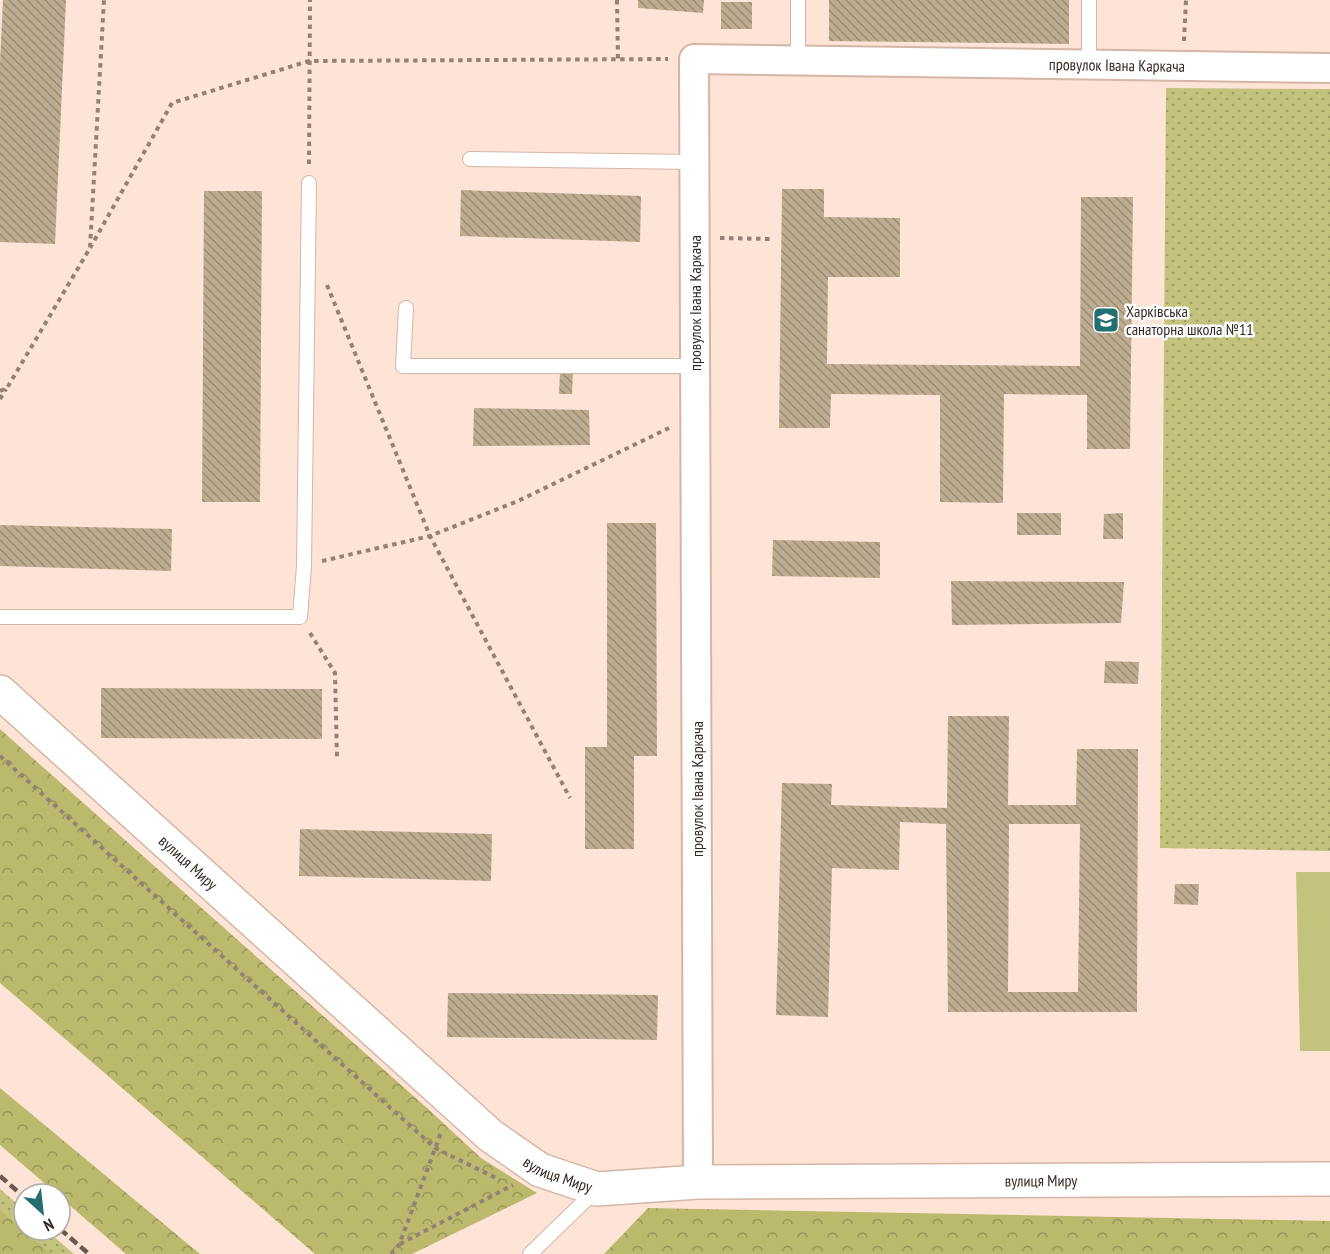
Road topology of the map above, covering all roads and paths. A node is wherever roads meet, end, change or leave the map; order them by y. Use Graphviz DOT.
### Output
graph roads {
  1 [pos="104,0"];
  2 [pos="310,0"];
  3 [pos="617,0"];
  4 [pos="798,0"];
  5 [pos="1089,0"];
  6 [pos="1186,0"];
  7 [pos="618,59"];
  8 [pos="694,59"];
  9 [pos="798,60"];
  10 [pos="309,61"];
  11 [pos="1089,65"];
  12 [pos="1184,66"];
  13 [pos="1330,68"];
  14 [pos="470,159"];
  15 [pos="695,162"];
  16 [pos="309,183"];
  17 [pos="770,239"];
  18 [pos="695,241"];
  19 [pos="90,248"];
  20 [pos="327,283"];
  21 [pos="406,308"];
  22 [pos="695,366"];
  23 [pos="7,388"];
  24 [pos="0,391"];
  25 [pos="0,399"];
  26 [pos="696,415"];
  27 [pos="430,536"];
  28 [pos="304,566"];
  29 [pos="0,617"];
  30 [pos="300,617"];
  31 [pos="0,692"];
  32 [pos="0,756"];
  33 [pos="337,758"];
  34 [pos="570,798"];
  35 [pos="452,1101"];
  36 [pos="435,1148"];
  37 [pos="540,1170"];
  38 [pos="1330,1179"];
  39 [pos="698,1182"];
  40 [pos="511,1185"];
  41 [pos="597,1189"];
  42 [pos="399,1245"];
  43 [pos="392,1254"];
  44 [pos="530,1254"];
  1 -- 19 [label="path"];
  2 -- 10 [label="path"];
  3 -- 7 [label="path"];
  4 -- 9 [label="lane"];
  5 -- 11 [label="lane"];
  6 -- 12 [label="path"];
  7 -- 8 [label="path"];
  7 -- 10 [label="path"];
  8 -- 9 [label="street, провулок Івана Каркача"];
  8 -- 15 [label="street, провулок Івана Каркача"];
  9 -- 11 [label="street, провулок Івана Каркача"];
  10 -- 16 [label="path"];
  10 -- 19 [label="path"];
  11 -- 12 [label="street, провулок Івана Каркача"];
  12 -- 13 [label="street, провулок Івана Каркача"];
  14 -- 15 [label="lane"];
  15 -- 18 [label="street, провулок Івана Каркача"];
  16 -- 28 [label="lane"];
  17 -- 18 [label="path"];
  18 -- 22 [label="street, провулок Івана Каркача"];
  19 -- 23 [label="path"];
  20 -- 27 [label="path"];
  21 -- 22 [label="lane"];
  22 -- 26 [label="street, провулок Івана Каркача"];
  23 -- 24 [label="path"];
  23 -- 25 [label="path"];
  26 -- 27 [label="path"];
  26 -- 39 [label="street, провулок Івана Каркача"];
  27 -- 28 [label="path"];
  27 -- 34 [label="path"];
  28 -- 30 [label="lane"];
  29 -- 30 [label="lane"];
  30 -- 33 [label="path"];
  31 -- 35 [label="street, вулиця Миру"];
  32 -- 36 [label="path"];
  35 -- 36 [label="path"];
  35 -- 37 [label="street, вулиця Миру"];
  36 -- 40 [label="path"];
  36 -- 42 [label="path"];
  37 -- 40 [label="path"];
  37 -- 41 [label="street, вулиця Миру"];
  38 -- 39 [label="street, вулиця Миру"];
  39 -- 41 [label="street, вулиця Миру"];
  40 -- 42 [label="path"];
  41 -- 44 [label="lane"];
  42 -- 43 [label="path"];
}
